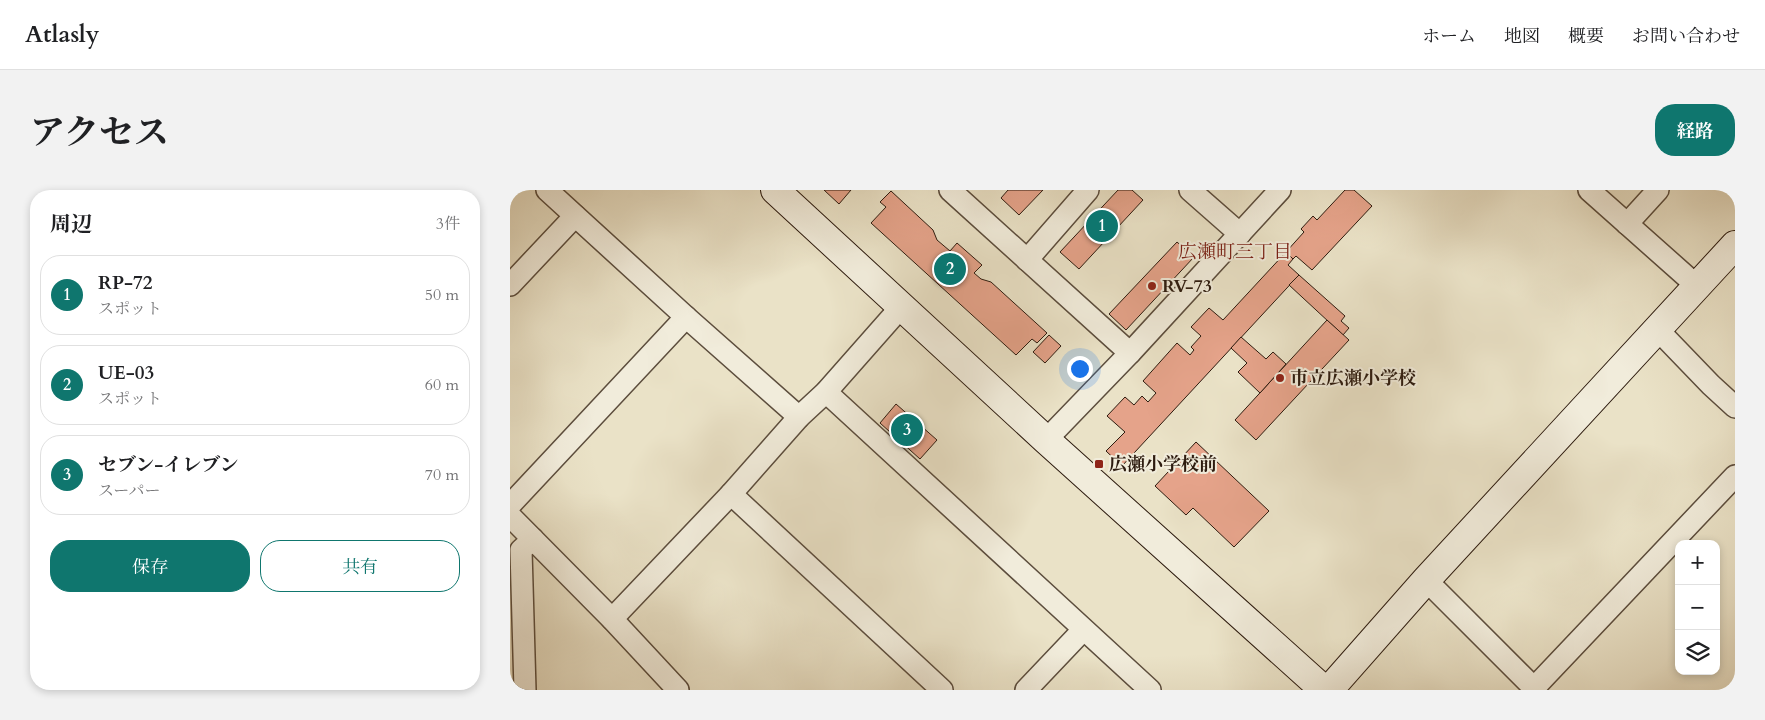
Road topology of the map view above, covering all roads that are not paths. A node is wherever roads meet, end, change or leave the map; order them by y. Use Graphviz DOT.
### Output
graph roads {
  1 [pos="547,190"];
  2 [pos="775,190"];
  3 [pos="950,190"];
  4 [pos="1088,190"];
  5 [pos="1190,190"];
  6 [pos="1280,190"];
  7 [pos="1590,190"];
  8 [pos="1658,190"];
  9 [pos="576,216"];
  10 [pos="1627,224"];
  11 [pos="1240,234"];
  12 [pos="1735,244"];
  13 [pos="1026,260"];
  14 [pos="510,286"];
  15 [pos="1697,286"];
  16 [pos="901,307"];
  17 [pos="686,317"];
  18 [pos="1657,330"];
  19 [pos="1130,353"];
  20 [pos="826,392"];
  21 [pos="1735,407"];
  22 [pos="799,417"];
  23 [pos="1046,440"];
  24 [pos="1735,476"];
  25 [pos="730,494"];
  26 [pos="510,505"];
  27 [pos="510,516"];
  28 [pos="533,539"];
  29 [pos="1426,580"];
  30 [pos="612,619"];
  31 [pos="1083,630"];
  32 [pos="1535,689"];
  33 [pos="525,690"];
  34 [pos="678,690"];
  35 [pos="942,690"];
  36 [pos="1026,690"];
  37 [pos="1150,690"];
  38 [pos="1324,690"];
  39 [pos="1329,690"];
  1 -- 9 [label="street"];
  2 -- 16 [label="street"];
  3 -- 13 [label="street"];
  4 -- 13 [label="street"];
  5 -- 11 [label="street"];
  6 -- 11 [label="street"];
  7 -- 10 [label="street"];
  8 -- 10 [label="street"];
  9 -- 14 [label="street"];
  9 -- 17 [label="street"];
  10 -- 15 [label="street"];
  11 -- 19 [label="street"];
  12 -- 15 [label="street"];
  13 -- 19 [label="street"];
  15 -- 18 [label="street"];
  16 -- 20 [label="street"];
  16 -- 23 [label="street"];
  17 -- 22 [label="street"];
  17 -- 26 [label="street"];
  18 -- 21 [label="street"];
  18 -- 29 [label="street"];
  19 -- 23 [label="street"];
  20 -- 22 [label="street"];
  20 -- 31 [label="street"];
  22 -- 25 [label="street"];
  23 -- 38 [label="street"];
  24 -- 32 [label="street"];
  25 -- 30 [label="street"];
  25 -- 35 [label="street"];
  27 -- 28 [label="street"];
  28 -- 30 [label="street"];
  28 -- 33 [label="street"];
  29 -- 32 [label="street"];
  29 -- 39 [label="street"];
  30 -- 34 [label="street"];
  31 -- 36 [label="street"];
  31 -- 37 [label="street"];
}
